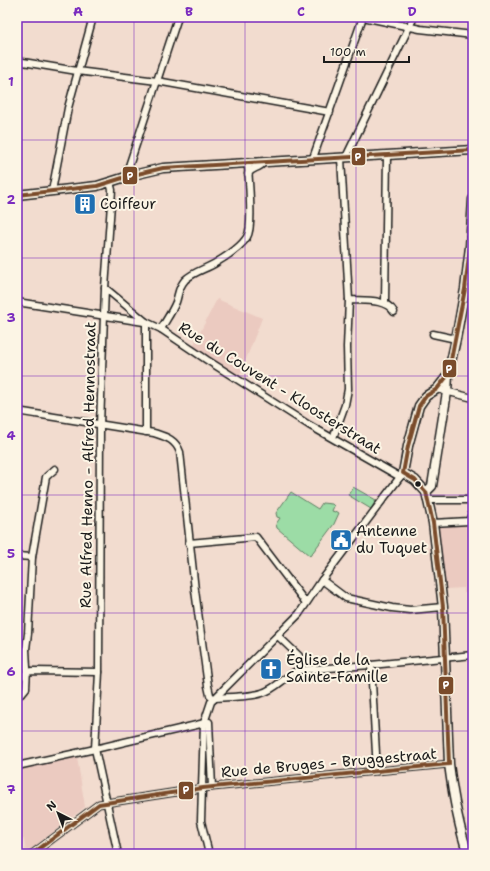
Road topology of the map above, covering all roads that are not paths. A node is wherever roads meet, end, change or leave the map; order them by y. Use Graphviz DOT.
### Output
graph roads {
  1 [pos="93,17"];
  2 [pos="178,17"];
  3 [pos="363,17"];
  4 [pos="414,17"];
  5 [pos="409,27"];
  6 [pos="473,34"];
  7 [pos="17,61"];
  8 [pos="77,71"];
  9 [pos="157,82"];
  10 [pos="330,112"];
  11 [pos="473,150"];
  12 [pos="387,155"];
  13 [pos="313,158"];
  14 [pos="344,158"];
  15 [pos="248,163"];
  16 [pos="263,163"];
  17 [pos="248,174"];
  18 [pos="129,176"];
  19 [pos="110,182"];
  20 [pos="52,191"];
  21 [pos="17,197"];
  22 [pos="473,199"];
  23 [pos="105,288"];
  24 [pos="349,300"];
  25 [pos="17,302"];
  26 [pos="385,303"];
  27 [pos="394,312"];
  28 [pos="104,315"];
  29 [pos="146,322"];
  30 [pos="161,329"];
  31 [pos="433,334"];
  32 [pos="456,339"];
  33 [pos="448,375"];
  34 [pos="437,389"];
  35 [pos="447,392"];
  36 [pos="473,398"];
  37 [pos="17,411"];
  38 [pos="100,425"];
  39 [pos="146,432"];
  40 [pos="333,438"];
  41 [pos="55,469"];
  42 [pos="402,475"];
  43 [pos="427,496"];
  44 [pos="473,500"];
  45 [pos="473,511"];
  46 [pos="433,523"];
  47 [pos="189,543"];
  48 [pos="17,556"];
  49 [pos="32,557"];
  50 [pos="322,580"];
  51 [pos="306,603"];
  52 [pos="443,606"];
  53 [pos="278,636"];
  54 [pos="26,649"];
  55 [pos="473,655"];
  56 [pos="444,658"];
  57 [pos="370,665"];
  58 [pos="18,669"];
  59 [pos="27,670"];
  60 [pos="299,670"];
  61 [pos="99,672"];
  62 [pos="17,693"];
  63 [pos="214,698"];
  64 [pos="204,723"];
  65 [pos="95,750"];
  66 [pos="449,764"];
  67 [pos="17,766"];
  68 [pos="377,771"];
  69 [pos="212,787"];
  70 [pos="203,788"];
  71 [pos="107,803"];
  72 [pos="469,852"];
  73 [pos="32,854"];
  74 [pos="118,854"];
  75 [pos="209,854"];
  1 -- 8 [label="street"];
  2 -- 9 [label="street"];
  3 -- 5 [label="street"];
  3 -- 10 [label="street"];
  4 -- 5 [label="street"];
  5 -- 6 [label="street"];
  5 -- 14 [label="street"];
  7 -- 8 [label="street"];
  8 -- 9 [label="street"];
  8 -- 20 [label="street"];
  9 -- 10 [label="street"];
  9 -- 18 [label="street"];
  10 -- 13 [label="street"];
  11 -- 12 [label="street"];
  12 -- 14 [label="street"];
  12 -- 26 [label="street"];
  13 -- 14 [label="street"];
  13 -- 16 [label="street"];
  14 -- 24 [label="street"];
  15 -- 16 [label="street"];
  15 -- 17 [label="street"];
  15 -- 18 [label="street"];
  16 -- 17 [label="street"];
  17 -- 30 [label="street"];
  18 -- 19 [label="street"];
  19 -- 20 [label="street"];
  19 -- 23 [label="street, Rue Alfred Henno - Alfred Hennostraat"];
  20 -- 21 [label="street"];
  22 -- 32 [label="street"];
  23 -- 28 [label="street, Rue Alfred Henno - Alfred Hennostraat"];
  23 -- 29 [label="street, Rue du Couvent - Kloosterstraat"];
  24 -- 26 [label="street"];
  24 -- 40 [label="street"];
  25 -- 28 [label="street, Rue du Couvent - Kloosterstraat"];
  26 -- 27 [label="street"];
  28 -- 29 [label="street, Rue du Couvent - Kloosterstraat"];
  28 -- 38 [label="street, Rue Alfred Henno - Alfred Hennostraat"];
  29 -- 30 [label="street, Rue du Couvent - Kloosterstraat"];
  29 -- 39 [label="street"];
  30 -- 40 [label="street, Rue du Couvent - Kloosterstraat"];
  31 -- 32 [label="street"];
  32 -- 33 [label="street"];
  33 -- 34 [label="street"];
  33 -- 35 [label="street"];
  34 -- 35 [label="street"];
  34 -- 42 [label="street"];
  35 -- 36 [label="street"];
  35 -- 43 [label="street"];
  37 -- 38 [label="street"];
  38 -- 39 [label="street"];
  38 -- 61 [label="street, Rue Alfred Henno - Alfred Hennostraat"];
  39 -- 47 [label="street"];
  40 -- 42 [label="street, Rue du Couvent - Kloosterstraat"];
  41 -- 49 [label="street"];
  42 -- 43 [label="street"];
  42 -- 50 [label="street"];
  43 -- 44 [label="street"];
  43 -- 46 [label="street"];
  45 -- 46 [label="street"];
  46 -- 52 [label="street"];
  47 -- 51 [label="street"];
  47 -- 63 [label="street"];
  48 -- 49 [label="street"];
  49 -- 54 [label="street"];
  50 -- 51 [label="street"];
  50 -- 52 [label="street"];
  51 -- 53 [label="street"];
  52 -- 56 [label="street"];
  53 -- 60 [label="street"];
  53 -- 63 [label="street"];
  54 -- 58 [label="street"];
  54 -- 59 [label="street"];
  55 -- 56 [label="street"];
  56 -- 57 [label="street"];
  56 -- 66 [label="street"];
  57 -- 60 [label="street"];
  57 -- 68 [label="street"];
  58 -- 59 [label="street"];
  58 -- 59 [label="street"];
  59 -- 61 [label="street"];
  59 -- 62 [label="street"];
  60 -- 63 [label="street"];
  61 -- 65 [label="street, Rue Alfred Henno - Alfred Hennostraat"];
  63 -- 64 [label="street"];
  64 -- 65 [label="street"];
  64 -- 69 [label="street"];
  64 -- 70 [label="street"];
  65 -- 67 [label="street"];
  65 -- 71 [label="street, Rue Alfred Henno - Alfred Hennostraat"];
  66 -- 68 [label="street, Rue de Bruges - Bruggestraat"];
  66 -- 72 [label="street"];
  68 -- 69 [label="street, Rue de Bruges - Bruggestraat"];
  69 -- 70 [label="street, Rue de Bruges - Bruggestraat"];
  70 -- 71 [label="street, Rue de Bruges - Bruggestraat"];
  70 -- 75 [label="street"];
  71 -- 73 [label="street, Rue de Bruges - Bruggestraat"];
  71 -- 74 [label="street, Rue Alfred Henno - Alfred Hennostraat"];
}
